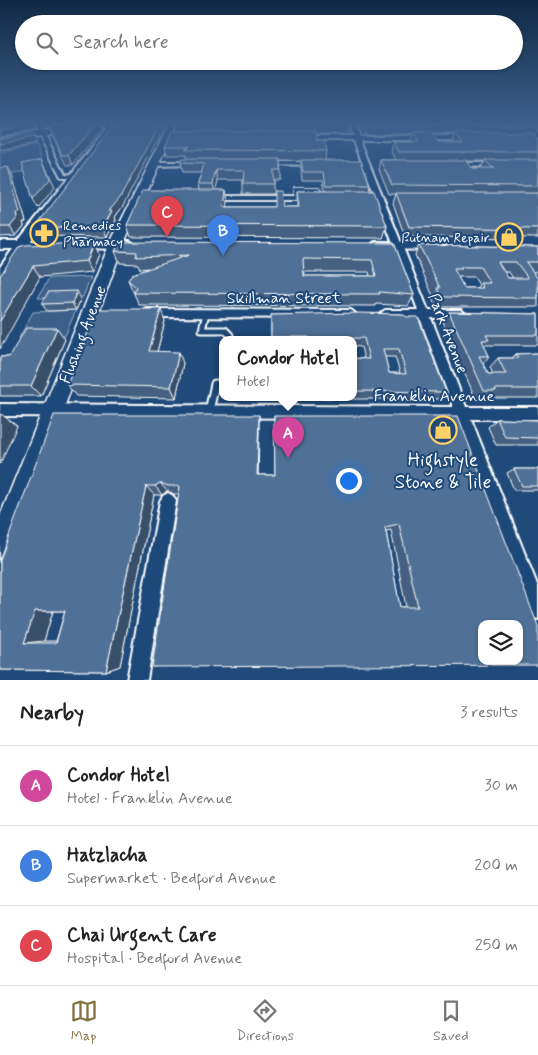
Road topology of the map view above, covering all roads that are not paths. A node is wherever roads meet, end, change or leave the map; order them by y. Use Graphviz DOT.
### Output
graph roads {
  1 [pos="52,155"];
  2 [pos="88,155"];
  3 [pos="159,155"];
  4 [pos="363,155"];
  5 [pos="154,164"];
  6 [pos="200,164"];
  7 [pos="260,164"];
  8 [pos="320,164"];
  9 [pos="451,165"];
  10 [pos="509,165"];
  11 [pos="73,176"];
  12 [pos="202,198"];
  13 [pos="324,198"];
  14 [pos="0,245"];
  15 [pos="22,245"];
  16 [pos="116,245"];
  17 [pos="140,246"];
  18 [pos="358,246"];
  19 [pos="399,246"];
  20 [pos="450,246"];
  21 [pos="0,277"];
  22 [pos="132,313"];
  23 [pos="206,313"];
  24 [pos="424,314"];
  25 [pos="472,314"];
  26 [pos="230,335"];
  27 [pos="219,384"];
  28 [pos="0,410"];
  29 [pos="53,410"];
  30 [pos="209,411"];
  31 [pos="462,412"];
  32 [pos="538,413"];
  33 [pos="168,502"];
  34 [pos="0,549"];
  35 [pos="538,610"];
  36 [pos="137,680"];
  1 -- 11 [label="street"];
  2 -- 11 [label="main road"];
  3 -- 5 [label="main road, Flushing Avenue"];
  4 -- 19 [label="street, Park Avenue"];
  5 -- 6 [label="street"];
  5 -- 16 [label="main road, Flushing Avenue"];
  7 -- 8 [label="street"];
  9 -- 10 [label="street"];
  11 -- 15 [label="main road"];
  12 -- 13 [label="street"];
  14 -- 15 [label="main road"];
  15 -- 16 [label="main road"];
  15 -- 21 [label="main road"];
  16 -- 17 [label="main road"];
  16 -- 29 [label="main road, Flushing Avenue"];
  18 -- 19 [label="main road"];
  19 -- 20 [label="main road"];
  19 -- 24 [label="street, Park Avenue"];
  22 -- 23 [label="street, Skillman Street"];
  23 -- 24 [label="street, Skillman Street"];
  23 -- 26 [label="lane"];
  24 -- 25 [label="street, Skillman Street"];
  24 -- 31 [label="street, Park Avenue"];
  27 -- 30 [label="lane"];
  28 -- 29 [label="street, Franklin Avenue"];
  29 -- 30 [label="street, Franklin Avenue"];
  29 -- 34 [label="main road, Flushing Avenue"];
  30 -- 31 [label="street, Franklin Avenue"];
  31 -- 32 [label="street, Franklin Avenue"];
  31 -- 35 [label="street, Park Avenue"];
  33 -- 36 [label="street"];
}
